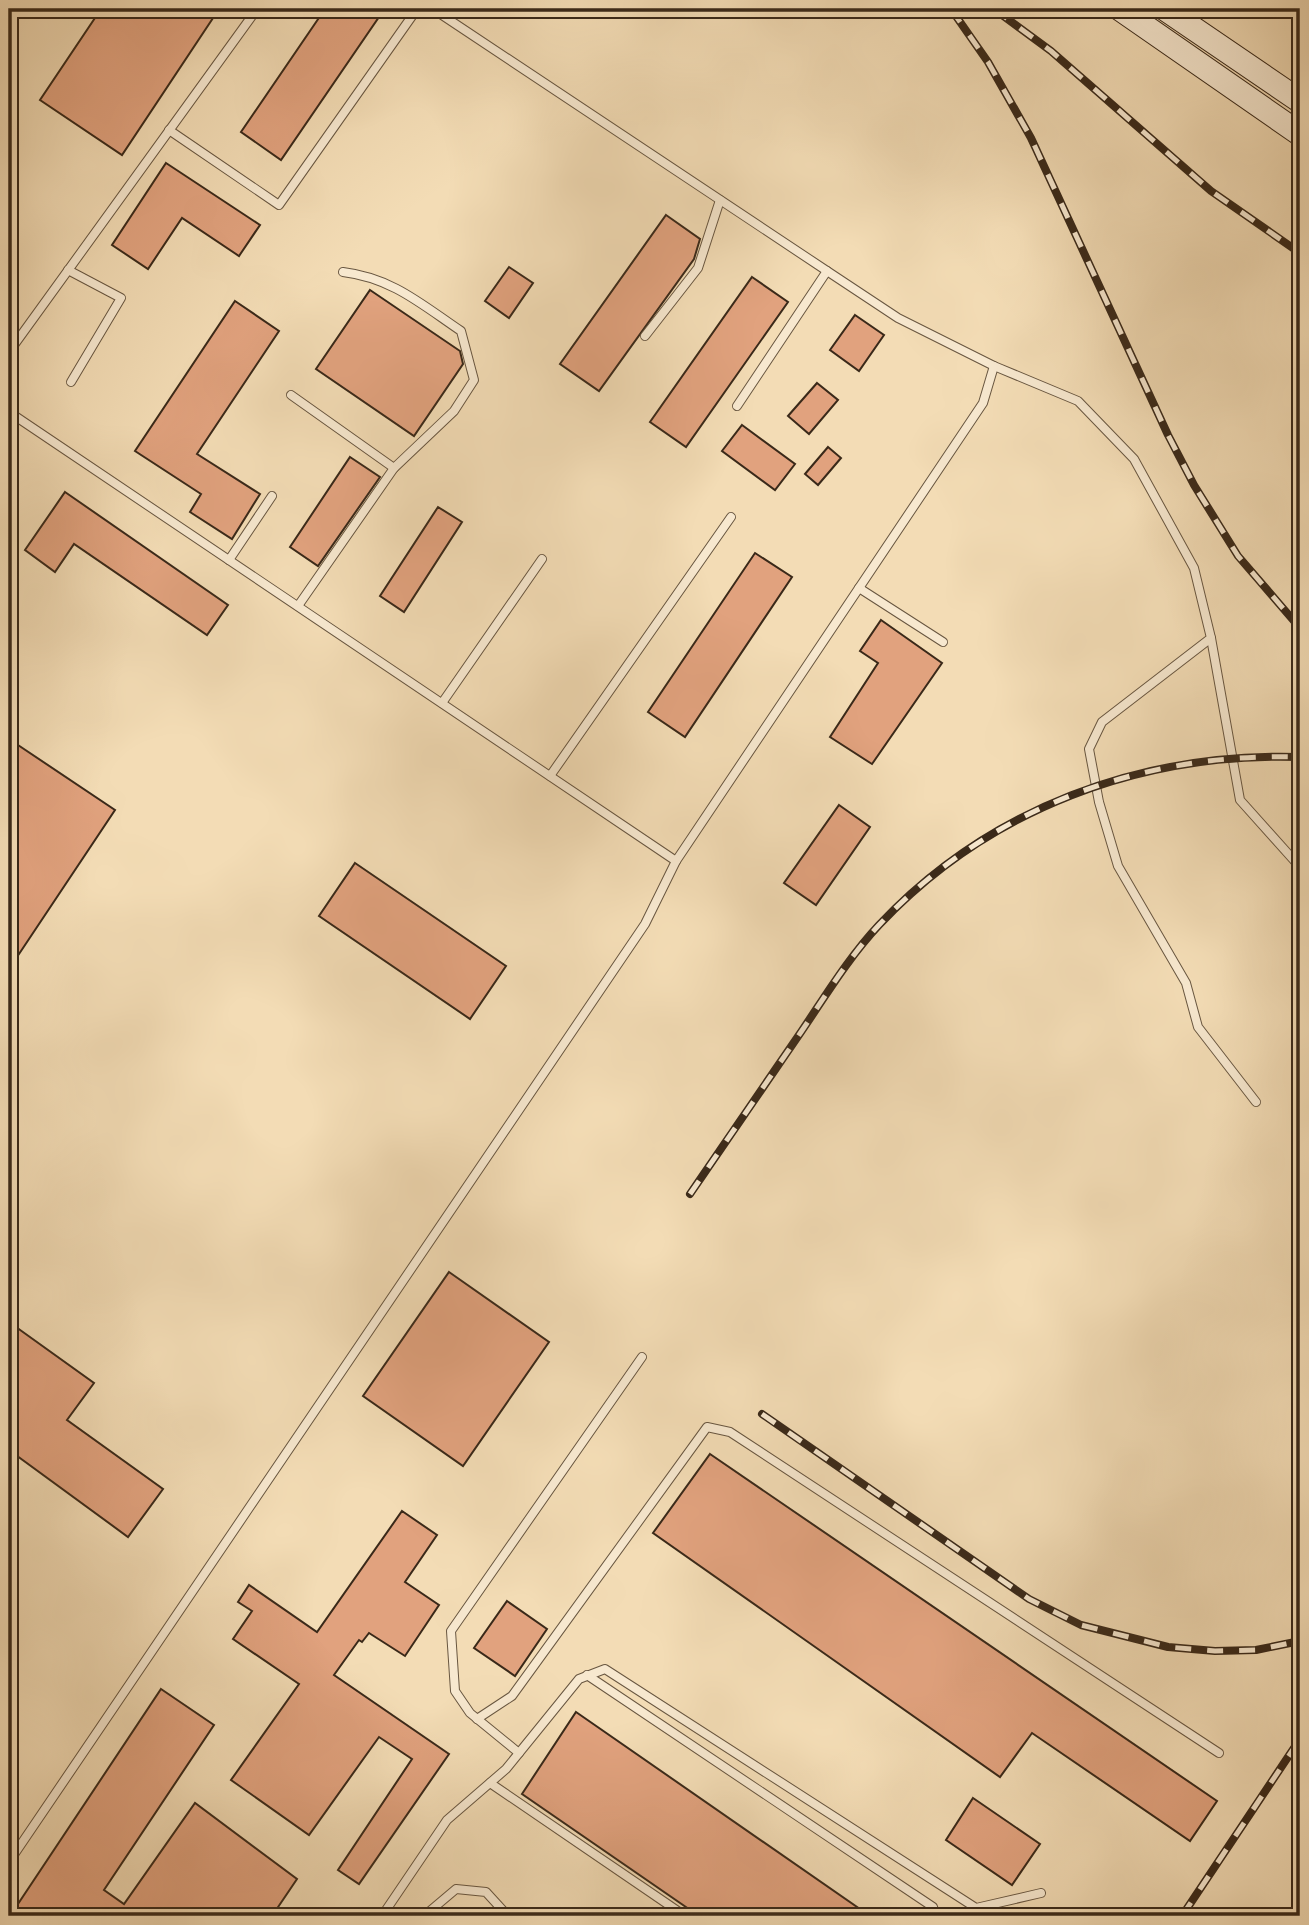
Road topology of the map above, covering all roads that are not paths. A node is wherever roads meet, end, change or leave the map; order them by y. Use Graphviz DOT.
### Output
graph roads {
  1 [pos="257,9"];
  2 [pos="417,9"];
  3 [pos="433,9"];
  4 [pos="1120,9"];
  5 [pos="1166,9"];
  6 [pos="1300,101"];
  7 [pos="169,130"];
  8 [pos="1300,134"];
  9 [pos="720,200"];
  10 [pos="68,270"];
  11 [pos="827,271"];
  12 [pos="343,272"];
  13 [pos="645,336"];
  14 [pos="9,352"];
  15 [pos="994,366"];
  16 [pos="71,382"];
  17 [pos="291,394"];
  18 [pos="737,406"];
  19 [pos="9,412"];
  20 [pos="394,468"];
  21 [pos="272,496"];
  22 [pos="731,517"];
  23 [pos="229,559"];
  24 [pos="542,559"];
  25 [pos="859,588"];
  26 [pos="298,606"];
  27 [pos="1211,638"];
  28 [pos="943,642"];
  29 [pos="442,703"];
  30 [pos="550,776"];
  31 [pos="676,860"];
  32 [pos="1300,867"];
  33 [pos="1256,1102"];
  34 [pos="642,1357"];
  35 [pos="587,1675"];
  36 [pos="477,1719"];
  37 [pos="519,1753"];
  38 [pos="1219,1753"];
  39 [pos="490,1783"];
  40 [pos="9,1862"];
  41 [pos="1041,1893"];
  42 [pos="382,1916"];
  43 [pos="425,1916"];
  44 [pos="508,1916"];
  45 [pos="685,1916"];
  46 [pos="936,1916"];
  1 -- 7 [label="lane"];
  2 -- 7 [label="lane"];
  3 -- 9 [label="lane"];
  4 -- 8 [label="main road"];
  5 -- 6 [label="main road"];
  7 -- 10 [label="lane"];
  9 -- 11 [label="lane"];
  9 -- 13 [label="lane"];
  10 -- 14 [label="lane"];
  10 -- 16 [label="lane"];
  11 -- 15 [label="lane"];
  11 -- 18 [label="lane"];
  12 -- 20 [label="lane"];
  15 -- 25 [label="lane"];
  15 -- 27 [label="lane"];
  17 -- 20 [label="lane"];
  19 -- 23 [label="lane"];
  20 -- 26 [label="lane"];
  21 -- 23 [label="lane"];
  22 -- 30 [label="lane"];
  23 -- 26 [label="lane"];
  24 -- 29 [label="lane"];
  25 -- 28 [label="lane"];
  25 -- 31 [label="lane"];
  26 -- 29 [label="lane"];
  27 -- 32 [label="lane"];
  27 -- 33 [label="lane"];
  29 -- 30 [label="lane"];
  30 -- 31 [label="lane"];
  31 -- 40 [label="lane"];
  34 -- 36 [label="lane"];
  35 -- 37 [label="lane"];
  35 -- 41 [label="lane"];
  35 -- 46 [label="lane"];
  36 -- 37 [label="lane"];
  36 -- 38 [label="lane"];
  37 -- 39 [label="lane"];
  39 -- 42 [label="lane"];
  39 -- 45 [label="lane"];
  43 -- 44 [label="lane"];
}
